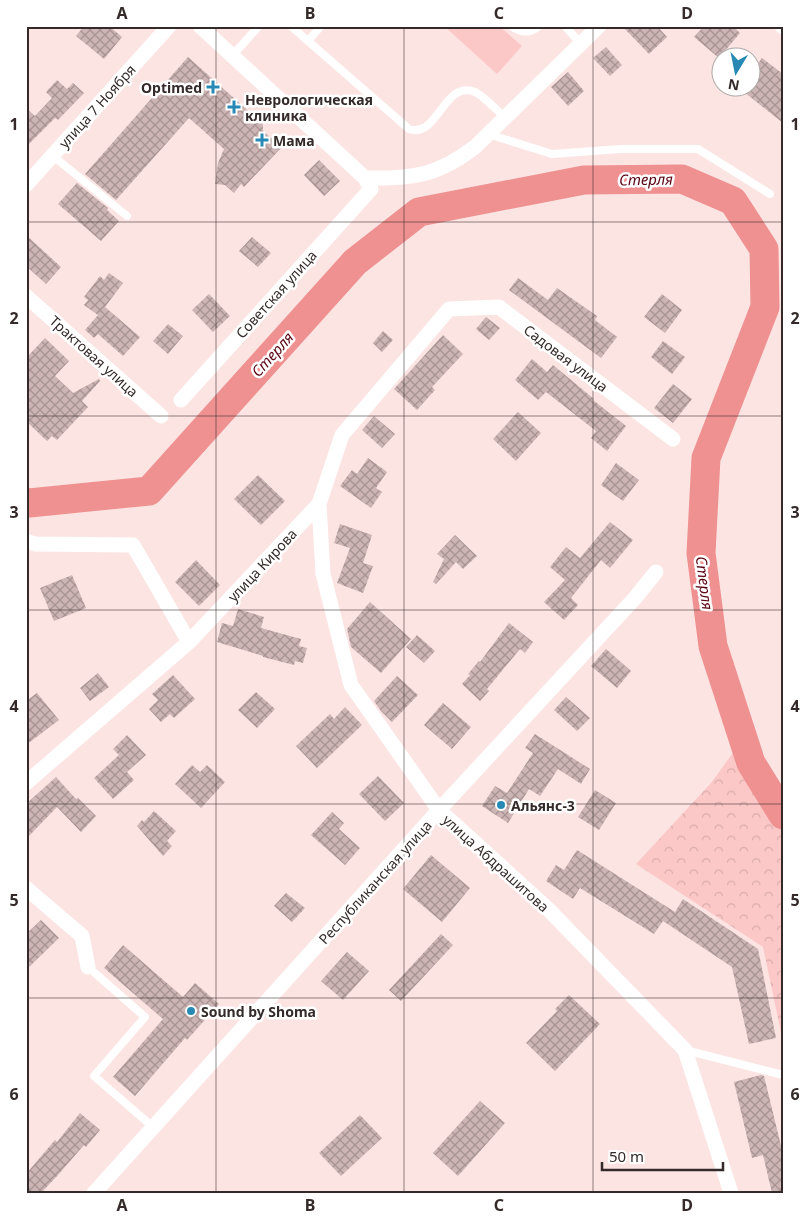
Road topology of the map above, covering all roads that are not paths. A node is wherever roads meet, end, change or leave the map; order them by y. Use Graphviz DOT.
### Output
graph roads {
  1 [pos="169,26"];
  2 [pos="200,26"];
  3 [pos="259,26"];
  4 [pos="291,26"];
  5 [pos="321,26"];
  6 [pos="511,26"];
  7 [pos="539,26"];
  8 [pos="565,26"];
  9 [pos="599,26"];
  10 [pos="308,41"];
  11 [pos="581,44"];
  12 [pos="232,56"];
  13 [pos="505,117"];
  14 [pos="488,134"];
  15 [pos="53,156"];
  16 [pos="26,185"];
  17 [pos="371,188"];
  18 [pos="770,194"];
  19 [pos="127,216"];
  20 [pos="26,296"];
  21 [pos="449,310"];
  22 [pos="181,400"];
  23 [pos="162,416"];
  24 [pos="672,439"];
  25 [pos="320,504"];
  26 [pos="26,541"];
  27 [pos="656,572"];
  28 [pos="189,642"];
  29 [pos="26,783"];
  30 [pos="439,810"];
  31 [pos="26,888"];
  32 [pos="88,967"];
  33 [pos="685,1050"];
  34 [pos="783,1075"];
  35 [pos="153,1127"];
  36 [pos="94,1193"];
  37 [pos="731,1193"];
  1 -- 15 [label="street, улица 7 Ноября"];
  2 -- 12 [label="street"];
  3 -- 12 [label="lane"];
  4 -- 10 [label="lane"];
  5 -- 10 [label="lane"];
  6 -- 7 [label="lane"];
  8 -- 11 [label="lane"];
  9 -- 11 [label="street"];
  10 -- 13 [label="lane"];
  11 -- 13 [label="street"];
  12 -- 17 [label="street"];
  13 -- 14 [label="street"];
  14 -- 17 [label="street"];
  14 -- 18 [label="lane"];
  15 -- 16 [label="street, улица 7 Ноября"];
  15 -- 19 [label="lane"];
  17 -- 22 [label="street, Советская улица"];
  20 -- 23 [label="street, Трактовая улица"];
  21 -- 24 [label="street, Садовая улица"];
  21 -- 25 [label="street, улица Кирова"];
  25 -- 28 [label="street, улица Кирова"];
  25 -- 30 [label="street, улица Абдрашитова"];
  26 -- 28 [label="street"];
  27 -- 30 [label="street, Республиканская улица"];
  28 -- 29 [label="street, улица Кирова"];
  30 -- 33 [label="street, улица Абдрашитова"];
  30 -- 35 [label="street, Республиканская улица"];
  31 -- 32 [label="street"];
  32 -- 35 [label="lane"];
  33 -- 34 [label="lane"];
  33 -- 37 [label="street, улица Абдрашитова"];
  35 -- 36 [label="street, Республиканская улица"];
}
